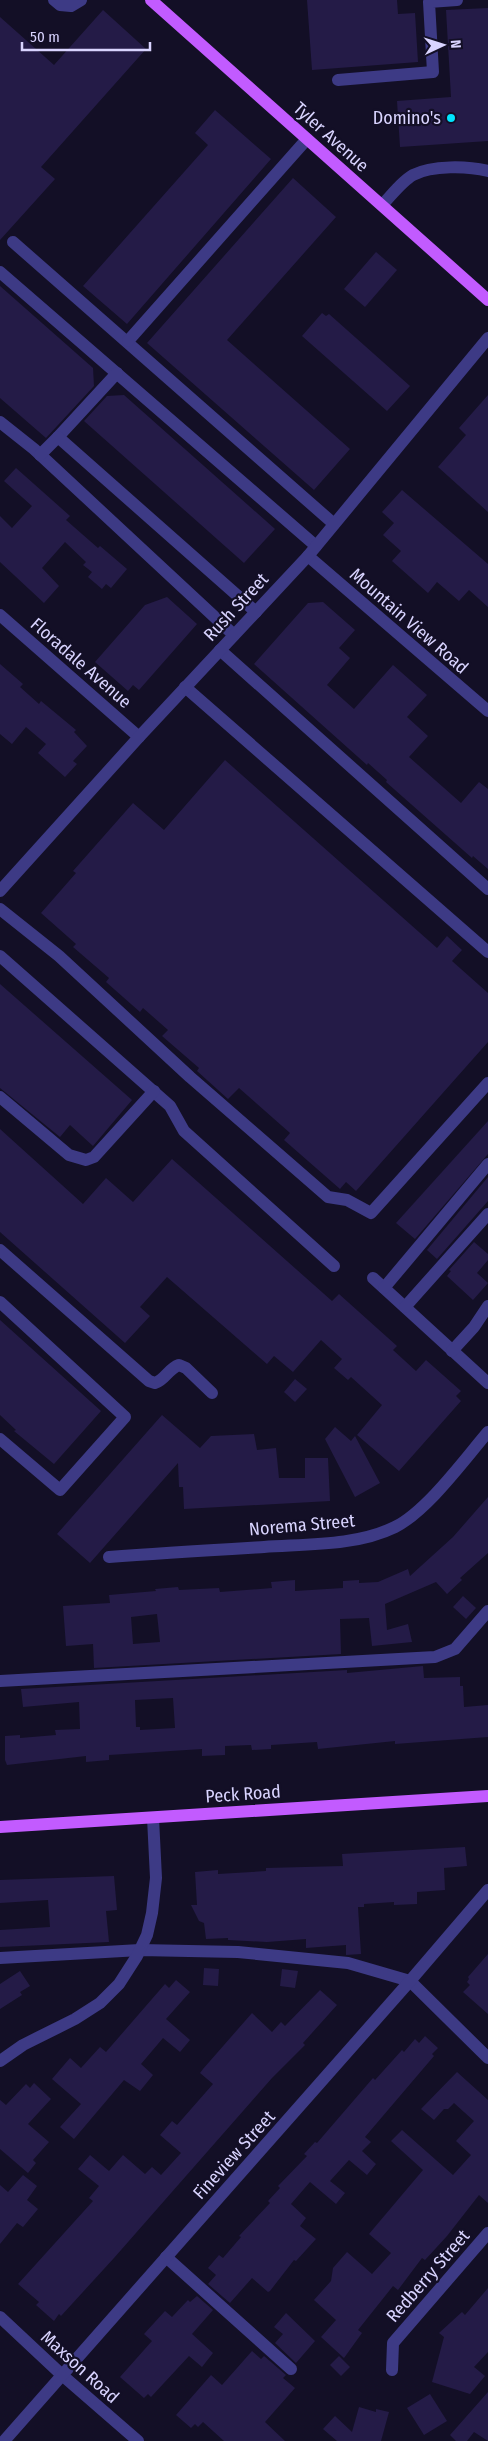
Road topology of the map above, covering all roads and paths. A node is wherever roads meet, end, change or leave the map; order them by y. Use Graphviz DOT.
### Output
graph roads {
  1 [pos="54,0"];
  2 [pos="81,0"];
  3 [pos="151,0"];
  4 [pos="457,0"];
  5 [pos="338,80"];
  6 [pos="307,139"];
  7 [pos="488,171"];
  8 [pos="382,205"];
  9 [pos="14,242"];
  10 [pos="0,272"];
  11 [pos="488,300"];
  12 [pos="488,338"];
  13 [pos="128,341"];
  14 [pos="117,373"];
  15 [pos="0,422"];
  16 [pos="58,437"];
  17 [pos="40,455"];
  18 [pos="334,524"];
  19 [pos="312,551"];
  20 [pos="256,612"];
  21 [pos="0,615"];
  22 [pos="234,635"];
  23 [pos="220,650"];
  24 [pos="185,687"];
  25 [pos="488,712"];
  26 [pos="139,737"];
  27 [pos="488,889"];
  28 [pos="0,891"];
  29 [pos="0,909"];
  30 [pos="488,952"];
  31 [pos="0,956"];
  32 [pos="488,1083"];
  33 [pos="154,1091"];
  34 [pos="0,1097"];
  35 [pos="488,1164"];
  36 [pos="488,1214"];
  37 [pos="0,1250"];
  38 [pos="334,1266"];
  39 [pos="373,1278"];
  40 [pos="384,1288"];
  41 [pos="0,1302"];
  42 [pos="488,1306"];
  43 [pos="405,1307"];
  44 [pos="452,1350"];
  45 [pos="488,1383"];
  46 [pos="212,1393"];
  47 [pos="488,1432"];
  48 [pos="0,1439"];
  49 [pos="109,1556"];
  50 [pos="488,1611"];
  51 [pos="0,1681"];
  52 [pos="488,1796"];
  53 [pos="153,1818"];
  54 [pos="0,1827"];
  55 [pos="488,1890"];
  56 [pos="140,1950"];
  57 [pos="0,1958"];
  58 [pos="410,1981"];
  59 [pos="488,2058"];
  60 [pos="0,2061"];
  61 [pos="488,2233"];
  62 [pos="166,2257"];
  63 [pos="0,2317"];
  64 [pos="291,2370"];
  65 [pos="392,2370"];
  66 [pos="62,2375"];
  67 [pos="4,2441"];
  68 [pos="138,2441"];
  1 -- 2 [label="street"];
  3 -- 6 [label="main road, Tyler Avenue"];
  4 -- 5 [label="street"];
  6 -- 8 [label="main road, Tyler Avenue"];
  6 -- 13 [label="street"];
  7 -- 8 [label="street"];
  8 -- 11 [label="main road, Tyler Avenue"];
  9 -- 13 [label="street"];
  10 -- 14 [label="street, Mountain View Road"];
  12 -- 18 [label="street, Rush Street"];
  13 -- 18 [label="street"];
  14 -- 16 [label="street"];
  14 -- 19 [label="street, Mountain View Road"];
  15 -- 17 [label="street"];
  16 -- 17 [label="street"];
  16 -- 20 [label="street"];
  17 -- 22 [label="street"];
  18 -- 19 [label="street, Rush Street"];
  19 -- 20 [label="street, Rush Street"];
  19 -- 25 [label="street, Mountain View Road"];
  20 -- 22 [label="street, Rush Street"];
  21 -- 26 [label="street, Floradale Avenue"];
  22 -- 23 [label="street, Rush Street"];
  23 -- 24 [label="street, Rush Street"];
  23 -- 27 [label="street"];
  24 -- 26 [label="street, Rush Street"];
  24 -- 30 [label="street"];
  26 -- 28 [label="street, Rush Street"];
  29 -- 32 [label="street"];
  31 -- 33 [label="street"];
  33 -- 34 [label="street"];
  33 -- 38 [label="street"];
  35 -- 40 [label="street"];
  36 -- 43 [label="street"];
  37 -- 46 [label="street"];
  39 -- 40 [label="street"];
  40 -- 43 [label="street"];
  41 -- 48 [label="street"];
  42 -- 44 [label="street"];
  43 -- 44 [label="street"];
  44 -- 45 [label="street"];
  47 -- 49 [label="street, Norema Street"];
  50 -- 51 [label="street"];
  52 -- 53 [label="main road, Peck Road"];
  53 -- 54 [label="main road, Peck Road"];
  53 -- 56 [label="street"];
  55 -- 58 [label="street, Fineview Street"];
  56 -- 57 [label="street"];
  56 -- 58 [label="street"];
  56 -- 60 [label="street"];
  58 -- 59 [label="street"];
  58 -- 62 [label="street, Fineview Street"];
  61 -- 65 [label="street, Redberry Street"];
  62 -- 64 [label="street"];
  62 -- 66 [label="street, Fineview Street"];
  63 -- 66 [label="street, Maxson Road"];
  66 -- 67 [label="street, Fineview Street"];
  66 -- 68 [label="street, Maxson Road"];
}
